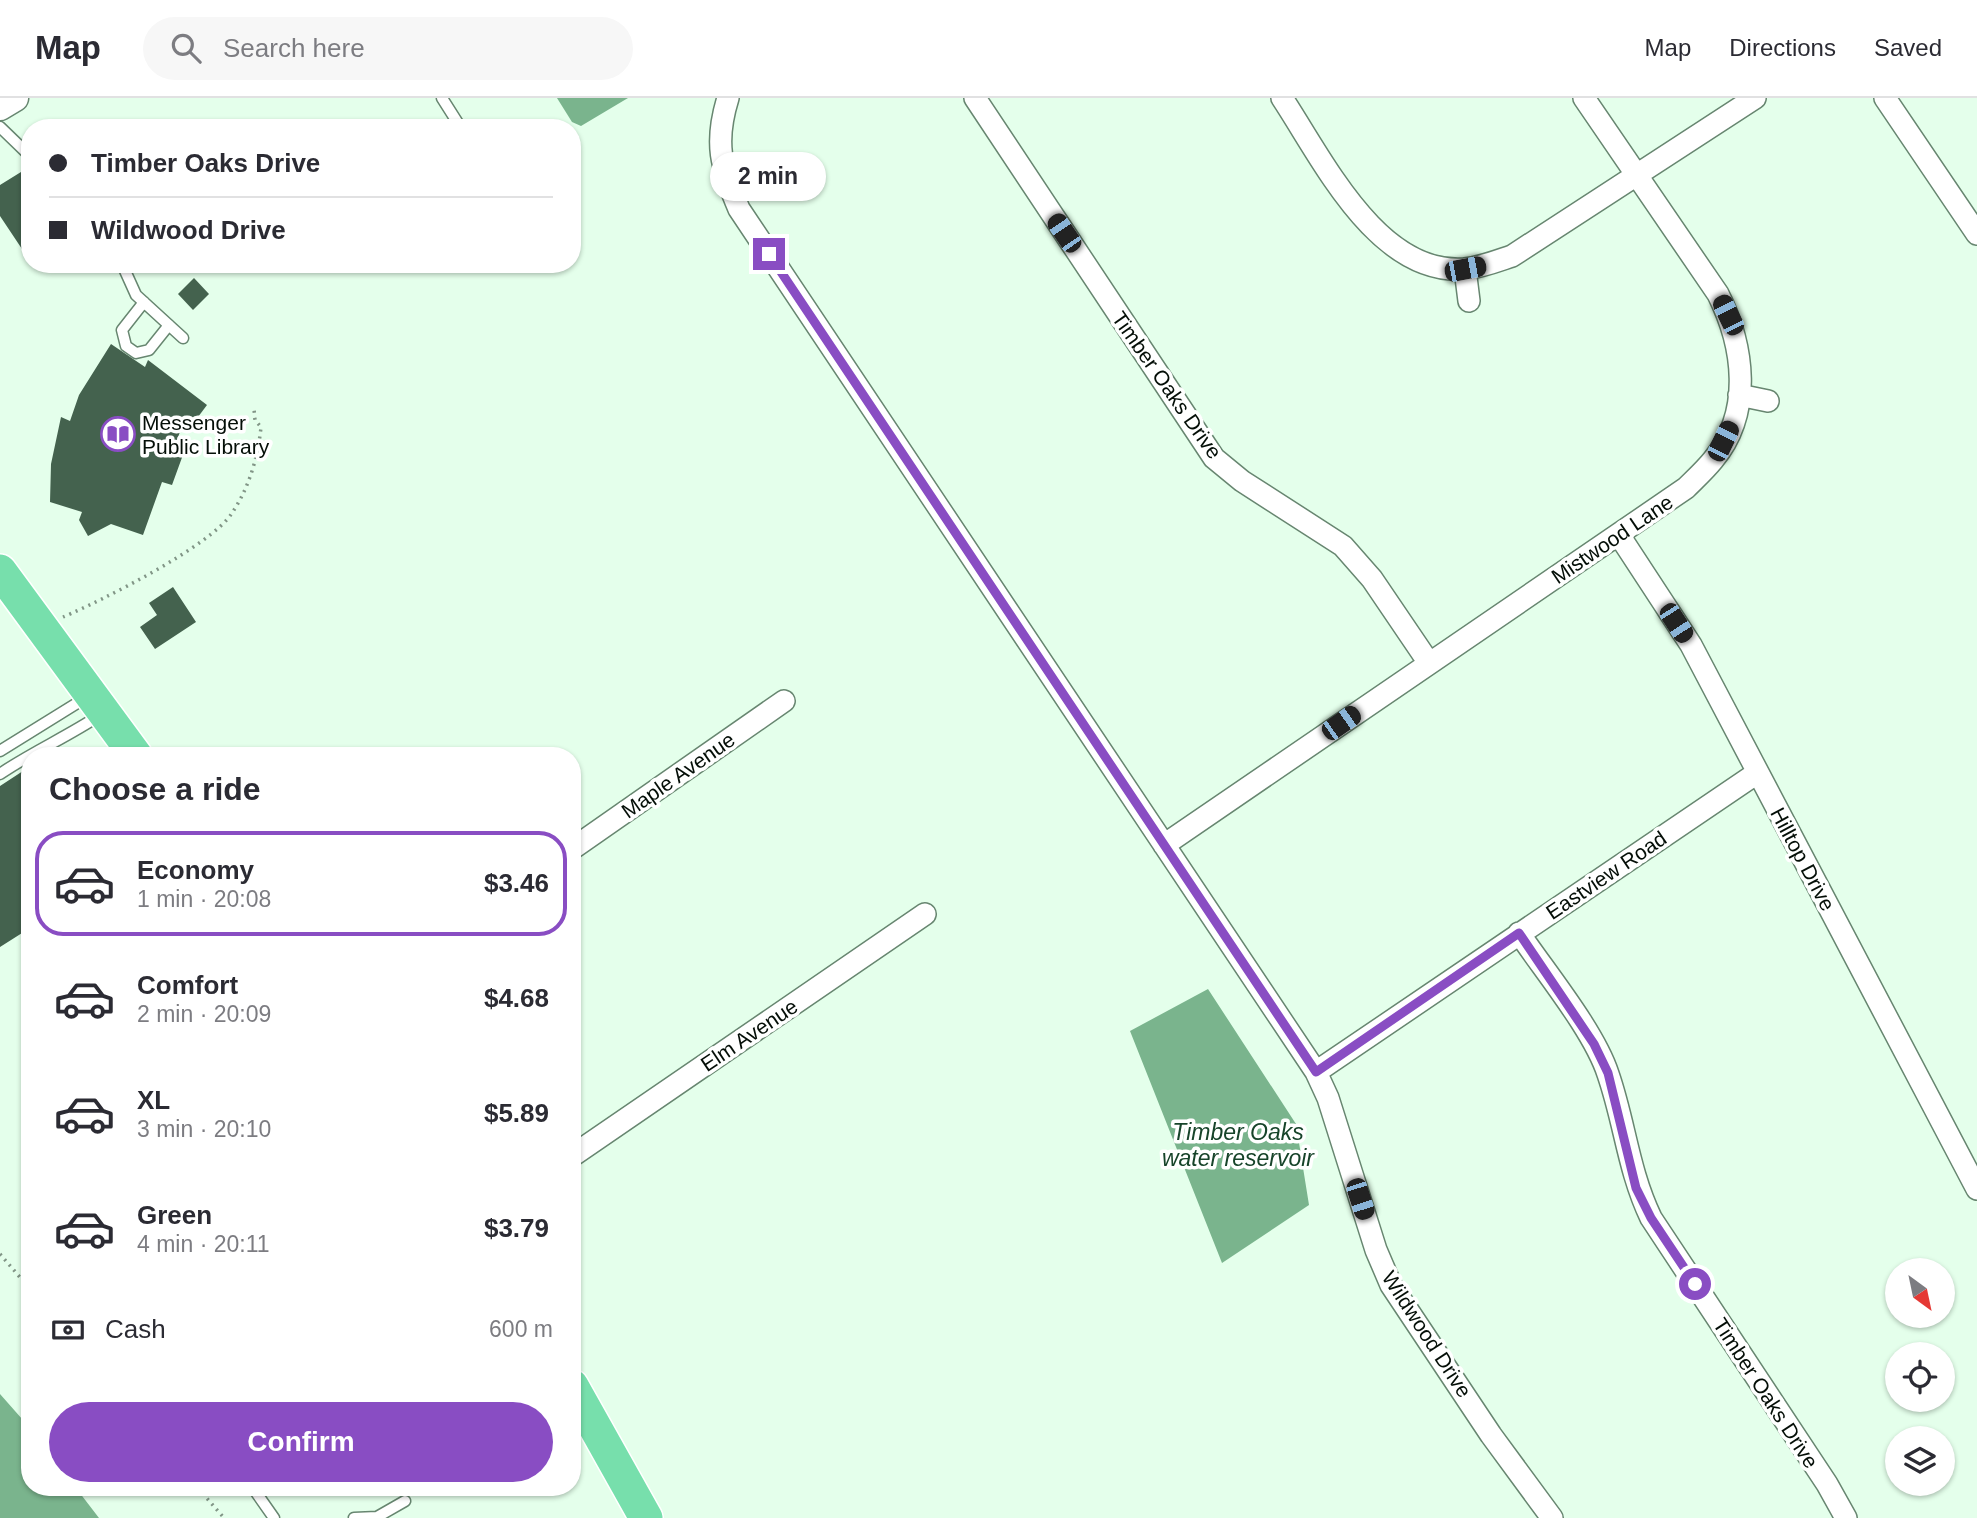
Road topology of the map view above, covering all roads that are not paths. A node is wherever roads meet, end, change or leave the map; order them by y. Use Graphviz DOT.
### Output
graph roads {
  1 [pos="15,98"];
  2 [pos="442,98"];
  3 [pos="728,98"];
  4 [pos="975,98"];
  5 [pos="1282,98"];
  6 [pos="1584,98"];
  7 [pos="1755,98"];
  8 [pos="1885,98"];
  9 [pos="0,107"];
  10 [pos="455,119"];
  11 [pos="0,127"];
  12 [pos="21,147"];
  13 [pos="1638,176"];
  14 [pos="1977,234"];
  15 [pos="1465,269"];
  16 [pos="126,273"];
  17 [pos="1469,301"];
  18 [pos="144,302"];
  19 [pos="169,325"];
  20 [pos="183,338"];
  21 [pos="1739,395"];
  22 [pos="1768,401"];
  23 [pos="1619,535"];
  24 [pos="0,571"];
  25 [pos="1429,663"];
  26 [pos="784,701"];
  27 [pos="98,703"];
  28 [pos="46,747"];
  29 [pos="130,747"];
  30 [pos="0,751"];
  31 [pos="21,760"];
  32 [pos="1757,773"];
  33 [pos="0,774"];
  34 [pos="581,843"];
  35 [pos="1164,845"];
  36 [pos="925,914"];
  37 [pos="1519,933"];
  38 [pos="1316,1072"];
  39 [pos="581,1150"];
  40 [pos="1977,1189"];
  41 [pos="581,1402"];
  42 [pos="259,1496"];
  43 [pos="405,1501"];
  44 [pos="274,1518"];
  45 [pos="354,1518"];
  46 [pos="646,1518"];
  47 [pos="1552,1518"];
  48 [pos="1846,1518"];
  1 -- 9 [label="street"];
  2 -- 10 [label="lane"];
  3 -- 35 [label="street, Wildwood Drive"];
  4 -- 25 [label="street, Timber Oaks Drive"];
  5 -- 15 [label="street"];
  6 -- 13 [label="street, Mistwood Lane"];
  7 -- 13 [label="street"];
  8 -- 14 [label="street"];
  11 -- 12 [label="lane"];
  13 -- 15 [label="street"];
  13 -- 21 [label="street, Mistwood Lane"];
  15 -- 17 [label="street"];
  16 -- 18 [label="lane"];
  18 -- 19 [label="lane"];
  18 -- 19 [label="lane"];
  19 -- 20 [label="lane"];
  21 -- 22 [label="street"];
  21 -- 23 [label="street, Mistwood Lane"];
  23 -- 25 [label="street, Mistwood Lane"];
  23 -- 32 [label="street, Hilltop Drive"];
  24 -- 27 [label="main road"];
  25 -- 35 [label="street, Mistwood Lane"];
  26 -- 34 [label="street, Maple Avenue"];
  27 -- 28 [label="lane"];
  27 -- 29 [label="main road"];
  27 -- 30 [label="lane"];
  31 -- 33 [label="lane"];
  32 -- 37 [label="street, Eastview Road"];
  32 -- 40 [label="street, Hilltop Drive"];
  35 -- 38 [label="street, Wildwood Drive"];
  36 -- 39 [label="street, Elm Avenue"];
  37 -- 38 [label="street, Eastview Road"];
  37 -- 48 [label="street, Timber Oaks Drive"];
  38 -- 47 [label="street, Wildwood Drive"];
  41 -- 46 [label="main road"];
  42 -- 44 [label="lane"];
  43 -- 45 [label="lane"];
}
